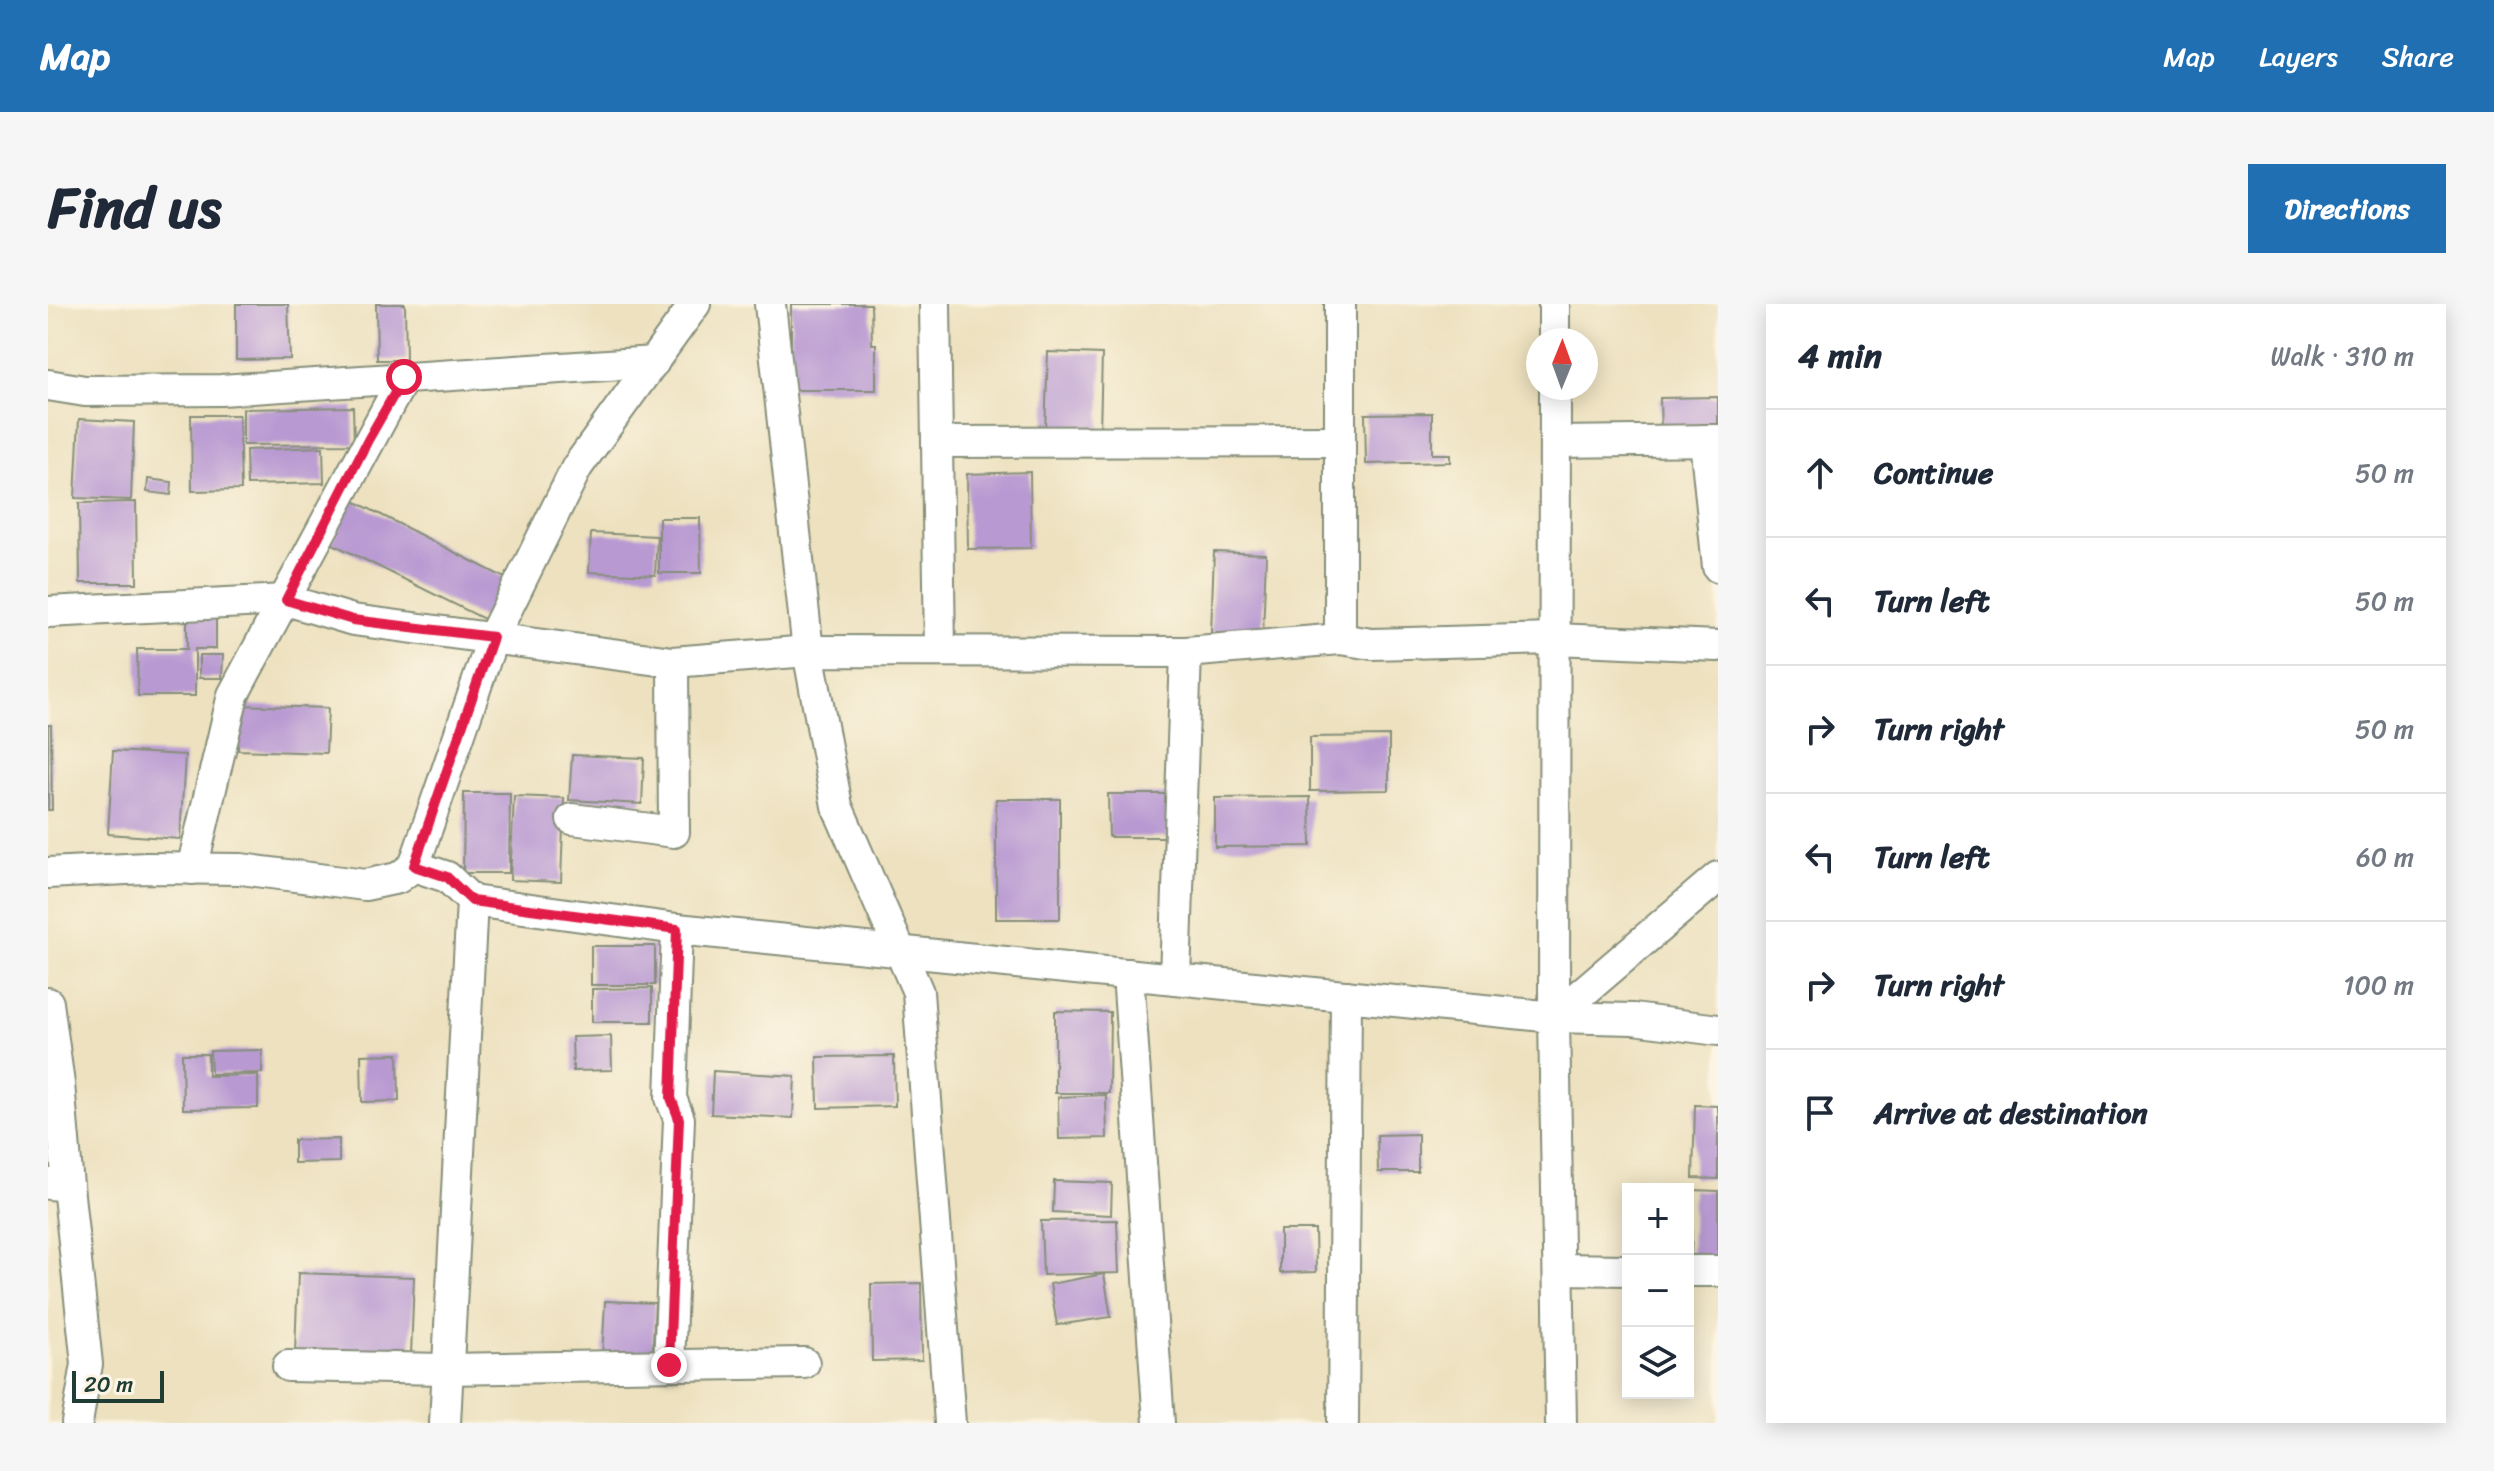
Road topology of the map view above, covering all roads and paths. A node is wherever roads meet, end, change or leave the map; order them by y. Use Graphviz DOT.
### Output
graph roads {
  1 [pos="695,304"];
  2 [pos="770,304"];
  3 [pos="935,304"];
  4 [pos="1340,304"];
  5 [pos="1554,304"];
  6 [pos="1554,328"];
  7 [pos="654,362"];
  8 [pos="404,377"];
  9 [pos="48,385"];
  10 [pos="1555,400"];
  11 [pos="1712,440"];
  12 [pos="1340,441"];
  13 [pos="937,442"];
  14 [pos="1555,442"];
  15 [pos="1718,567"];
  16 [pos="286,600"];
  17 [pos="48,612"];
  18 [pos="493,637"];
  19 [pos="1340,639"];
  20 [pos="1555,639"];
  21 [pos="1718,646"];
  22 [pos="808,651"];
  23 [pos="940,651"];
  24 [pos="1186,652"];
  25 [pos="673,662"];
  26 [pos="572,819"];
  27 [pos="414,866"];
  28 [pos="192,869"];
  29 [pos="48,873"];
  30 [pos="1718,877"];
  31 [pos="472,901"];
  32 [pos="677,929"];
  33 [pos="901,951"];
  34 [pos="1128,974"];
  35 [pos="1175,979"];
  36 [pos="1346,996"];
  37 [pos="48,1003"];
  38 [pos="1554,1017"];
  39 [pos="1718,1030"];
  40 [pos="58,1184"];
  41 [pos="1559,1269"];
  42 [pos="1622,1270"];
  43 [pos="1694,1271"];
  44 [pos="1718,1271"];
  45 [pos="804,1363"];
  46 [pos="669,1365"];
  47 [pos="288,1366"];
  48 [pos="446,1369"];
  49 [pos="77,1423"];
  50 [pos="445,1423"];
  51 [pos="950,1423"];
  52 [pos="1159,1423"];
  53 [pos="1343,1423"];
  54 [pos="1561,1423"];
  1 -- 7 [label="street"];
  2 -- 22 [label="street"];
  3 -- 13 [label="street"];
  4 -- 12 [label="street"];
  5 -- 6 [label="street"];
  7 -- 8 [label="street"];
  7 -- 18 [label="street"];
  8 -- 9 [label="street"];
  8 -- 16 [label="street"];
  10 -- 14 [label="street"];
  11 -- 14 [label="street"];
  11 -- 15 [label="street"];
  12 -- 13 [label="street"];
  12 -- 19 [label="street"];
  13 -- 23 [label="street"];
  14 -- 20 [label="street"];
  16 -- 17 [label="street"];
  16 -- 18 [label="street"];
  16 -- 28 [label="street"];
  18 -- 25 [label="street"];
  18 -- 27 [label="street"];
  19 -- 20 [label="street"];
  19 -- 24 [label="street"];
  20 -- 21 [label="street"];
  20 -- 38 [label="street"];
  22 -- 23 [label="street"];
  22 -- 25 [label="street"];
  22 -- 33 [label="street"];
  23 -- 24 [label="street"];
  24 -- 35 [label="street"];
  25 -- 26 [label="street"];
  27 -- 28 [label="street"];
  27 -- 31 [label="street"];
  28 -- 29 [label="street"];
  30 -- 38 [label="street"];
  31 -- 32 [label="street"];
  31 -- 48 [label="street"];
  32 -- 33 [label="street"];
  32 -- 46 [label="street"];
  33 -- 34 [label="street"];
  33 -- 51 [label="street"];
  34 -- 35 [label="street"];
  34 -- 52 [label="street"];
  35 -- 36 [label="street"];
  36 -- 38 [label="street"];
  36 -- 53 [label="street"];
  37 -- 40 [label="street"];
  38 -- 39 [label="street"];
  38 -- 41 [label="street"];
  40 -- 49 [label="street"];
  41 -- 42 [label="street"];
  41 -- 54 [label="street"];
  43 -- 44 [label="street"];
  45 -- 46 [label="street"];
  46 -- 48 [label="street"];
  47 -- 48 [label="street"];
  48 -- 50 [label="street"];
}
